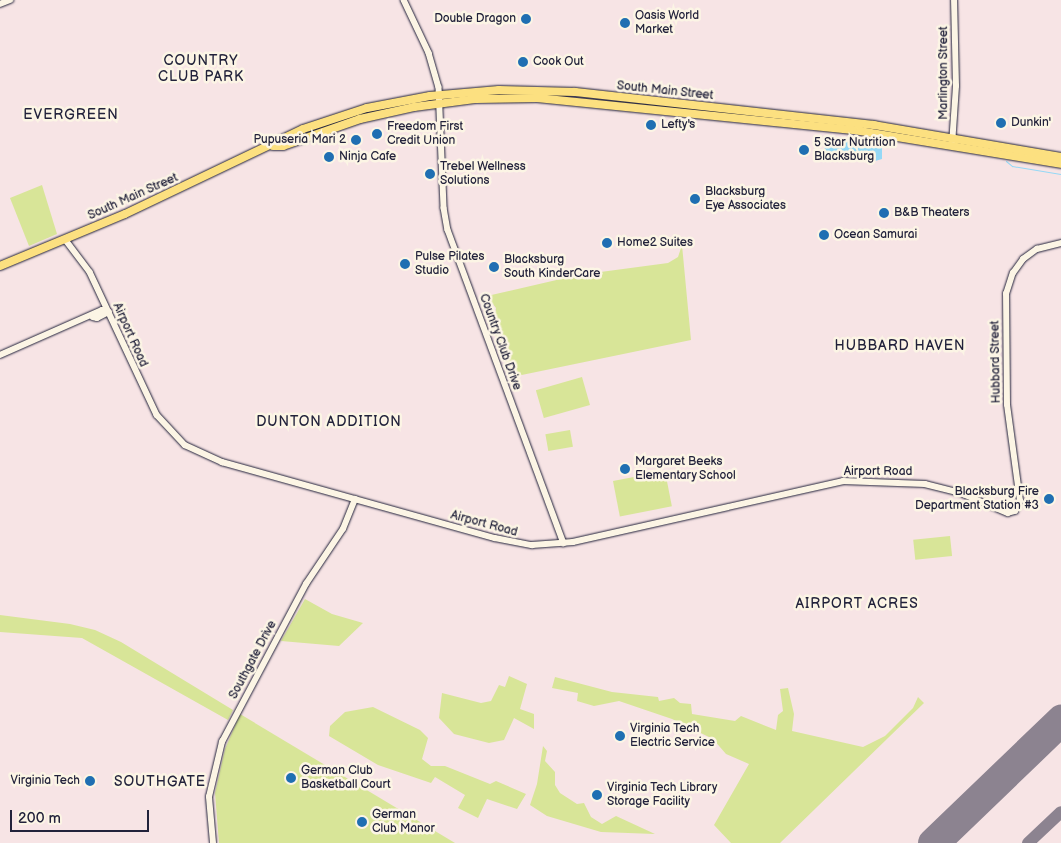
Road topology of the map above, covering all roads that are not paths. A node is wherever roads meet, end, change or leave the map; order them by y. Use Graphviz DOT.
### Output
graph roads {
  1 [pos="10,0"];
  2 [pos="404,0"];
  3 [pos="954,0"];
  4 [pos="0,4"];
  5 [pos="439,99"];
  6 [pos="953,141"];
  7 [pos="1061,157"];
  8 [pos="1061,164"];
  9 [pos="65,239"];
  10 [pos="1061,243"];
  11 [pos="0,266"];
  12 [pos="109,312"];
  13 [pos="0,355"];
  14 [pos="355,499"];
  15 [pos="1017,510"];
  16 [pos="564,543"];
  17 [pos="213,843"];
  1 -- 4 [label="street"];
  2 -- 5 [label="street, Country Club Drive"];
  3 -- 6 [label="street, Marlington Street"];
  5 -- 6 [label="main road, South Main Street"];
  5 -- 9 [label="main road, South Main Street"];
  5 -- 16 [label="street, Country Club Drive"];
  6 -- 7 [label="main road, South Main Street"];
  6 -- 8 [label="main road, South Main Street"];
  9 -- 11 [label="main road, South Main Street"];
  9 -- 12 [label="street, Airport Road"];
  10 -- 15 [label="street, Hubbard Street"];
  12 -- 13 [label="street"];
  12 -- 14 [label="street, Airport Road"];
  14 -- 16 [label="street, Airport Road"];
  14 -- 17 [label="street, Southgate Drive"];
  15 -- 16 [label="street, Airport Road"];
}
